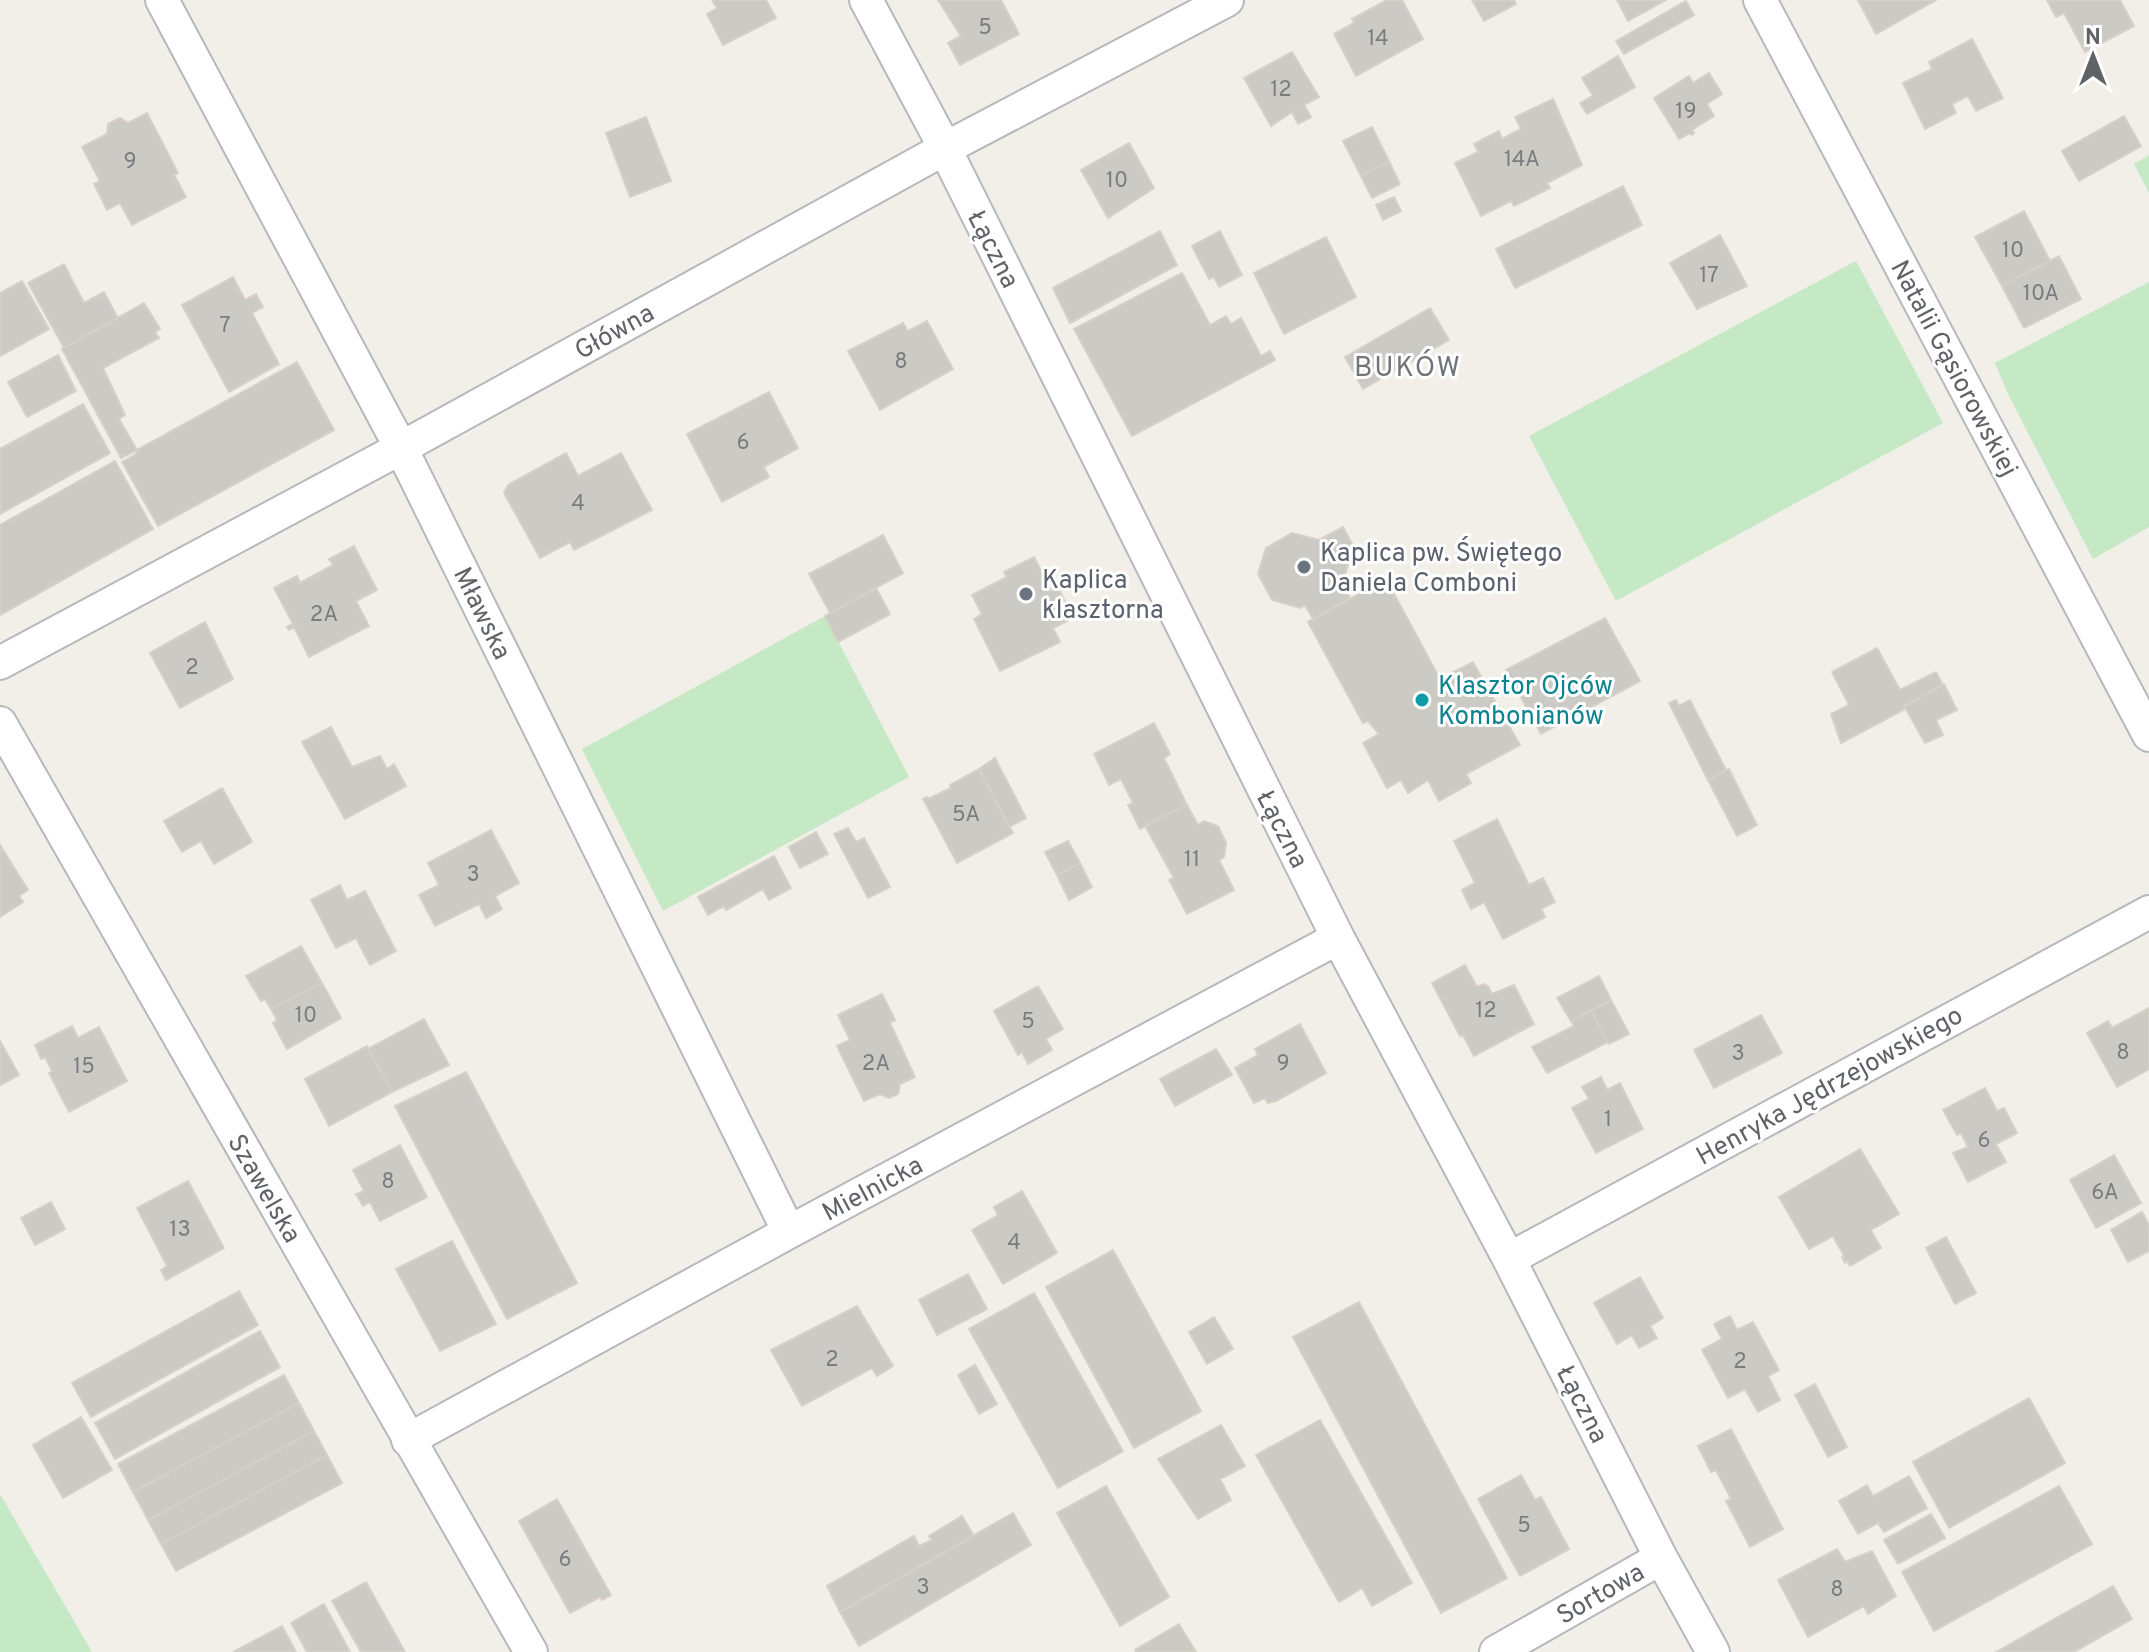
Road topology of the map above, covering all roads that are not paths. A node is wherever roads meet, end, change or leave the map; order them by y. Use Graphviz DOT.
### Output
graph roads {
  1 [pos="162,0"];
  2 [pos="866,0"];
  3 [pos="1227,0"];
  4 [pos="1760,0"];
  5 [pos="944,149"];
  6 [pos="401,448"];
  7 [pos="0,663"];
  8 [pos="0,723"];
  9 [pos="2149,735"];
  10 [pos="2149,912"];
  11 [pos="1338,938"];
  12 [pos="789,1232"];
  13 [pos="1509,1259"];
  14 [pos="408,1440"];
  15 [pos="1661,1558"];
  16 [pos="531,1652"];
  17 [pos="1496,1652"];
  18 [pos="1713,1652"];
  1 -- 6 [label="street, Mławska"];
  2 -- 5 [label="street, Łączna"];
  3 -- 5 [label="street, Główna"];
  4 -- 9 [label="street, Natalii Gąsiorowskiej"];
  5 -- 6 [label="street, Główna"];
  5 -- 11 [label="street, Łączna"];
  6 -- 7 [label="street, Główna"];
  6 -- 12 [label="street, Mławska"];
  8 -- 14 [label="street, Szawelska"];
  10 -- 13 [label="street, Henryka Jędrzejowskiego"];
  11 -- 12 [label="street, Mielnicka"];
  11 -- 13 [label="street, Łączna"];
  12 -- 14 [label="street, Mielnicka"];
  13 -- 15 [label="street, Łączna"];
  14 -- 16 [label="street, Szawelska"];
  15 -- 17 [label="street, Sortowa"];
  15 -- 18 [label="street, Łączna"];
}
